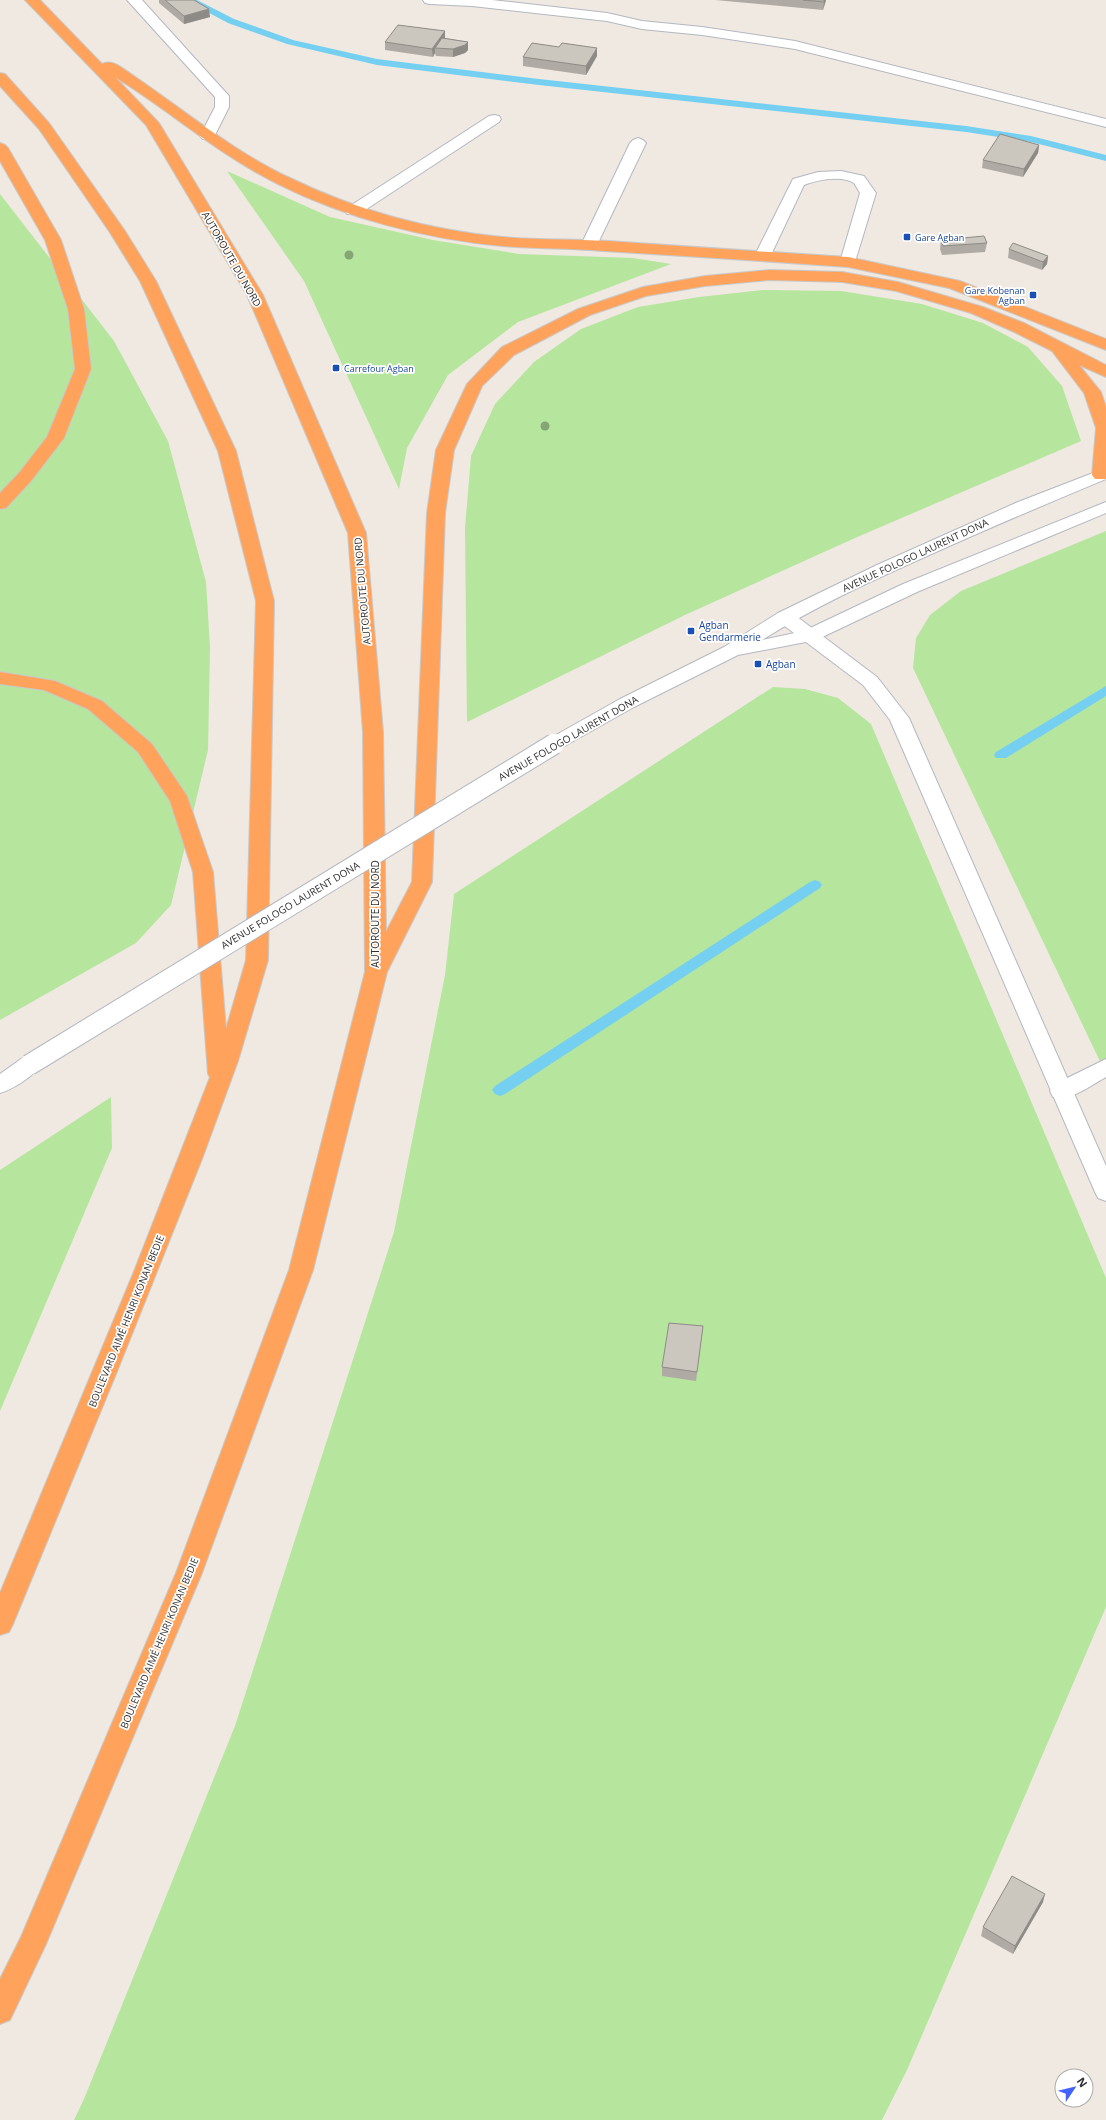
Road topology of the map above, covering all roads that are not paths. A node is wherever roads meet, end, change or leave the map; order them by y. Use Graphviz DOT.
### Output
graph roads {
  1 [pos="32,0"];
  2 [pos="134,0"];
  3 [pos="430,0"];
  4 [pos="83,51"];
  5 [pos="0,77"];
  6 [pos="494,119"];
  7 [pos="1106,123"];
  8 [pos="208,136"];
  9 [pos="638,143"];
  10 [pos="0,148"];
  11 [pos="353,211"];
  12 [pos="589,245"];
  13 [pos="762,256"];
  14 [pos="848,262"];
  15 [pos="1106,344"];
  16 [pos="1056,346"];
  17 [pos="1106,372"];
  18 [pos="1104,474"];
  19 [pos="0,504"];
  20 [pos="1106,507"];
  21 [pos="785,617"];
  22 [pos="808,636"];
  23 [pos="731,651"];
  24 [pos="0,678"];
  25 [pos="376,972"];
  26 [pos="1106,1067"];
  27 [pos="219,1084"];
  28 [pos="0,1085"];
  29 [pos="1061,1091"];
  30 [pos="1106,1192"];
  31 [pos="301,1270"];
  32 [pos="0,1624"];
  33 [pos="0,2010"];
  1 -- 4 [label="highway, AUTOROUTE DU NORD"];
  2 -- 8 [label="main road"];
  3 -- 7 [label="main road"];
  4 -- 8 [label="highway"];
  4 -- 25 [label="highway, AUTOROUTE DU NORD"];
  5 -- 27 [label="highway"];
  6 -- 11 [label="main road"];
  8 -- 11 [label="highway"];
  9 -- 12 [label="main road"];
  10 -- 19 [label="highway"];
  11 -- 12 [label="highway"];
  12 -- 13 [label="highway"];
  13 -- 14 [label="highway"];
  13 -- 14 [label="main road"];
  14 -- 15 [label="highway"];
  16 -- 17 [label="highway"];
  16 -- 18 [label="highway"];
  16 -- 25 [label="highway"];
  18 -- 21 [label="main road, AVENUE FOLOGO LAURENT DONA"];
  20 -- 22 [label="main road, AVENUE FOLOGO LAURENT DONA"];
  21 -- 22 [label="main road"];
  21 -- 23 [label="main road, AVENUE FOLOGO LAURENT DONA"];
  22 -- 23 [label="main road, AVENUE FOLOGO LAURENT DONA"];
  22 -- 29 [label="main road"];
  23 -- 28 [label="main road, AVENUE FOLOGO LAURENT DONA, bridge"];
  24 -- 27 [label="highway"];
  25 -- 31 [label="highway, AUTOROUTE DU NORD"];
  26 -- 29 [label="main road"];
  27 -- 32 [label="highway, BOULEVARD AIMÉ HENRI KONAN BEDIE"];
  29 -- 30 [label="main road"];
  31 -- 33 [label="highway, BOULEVARD AIMÉ HENRI KONAN BEDIE"];
}
